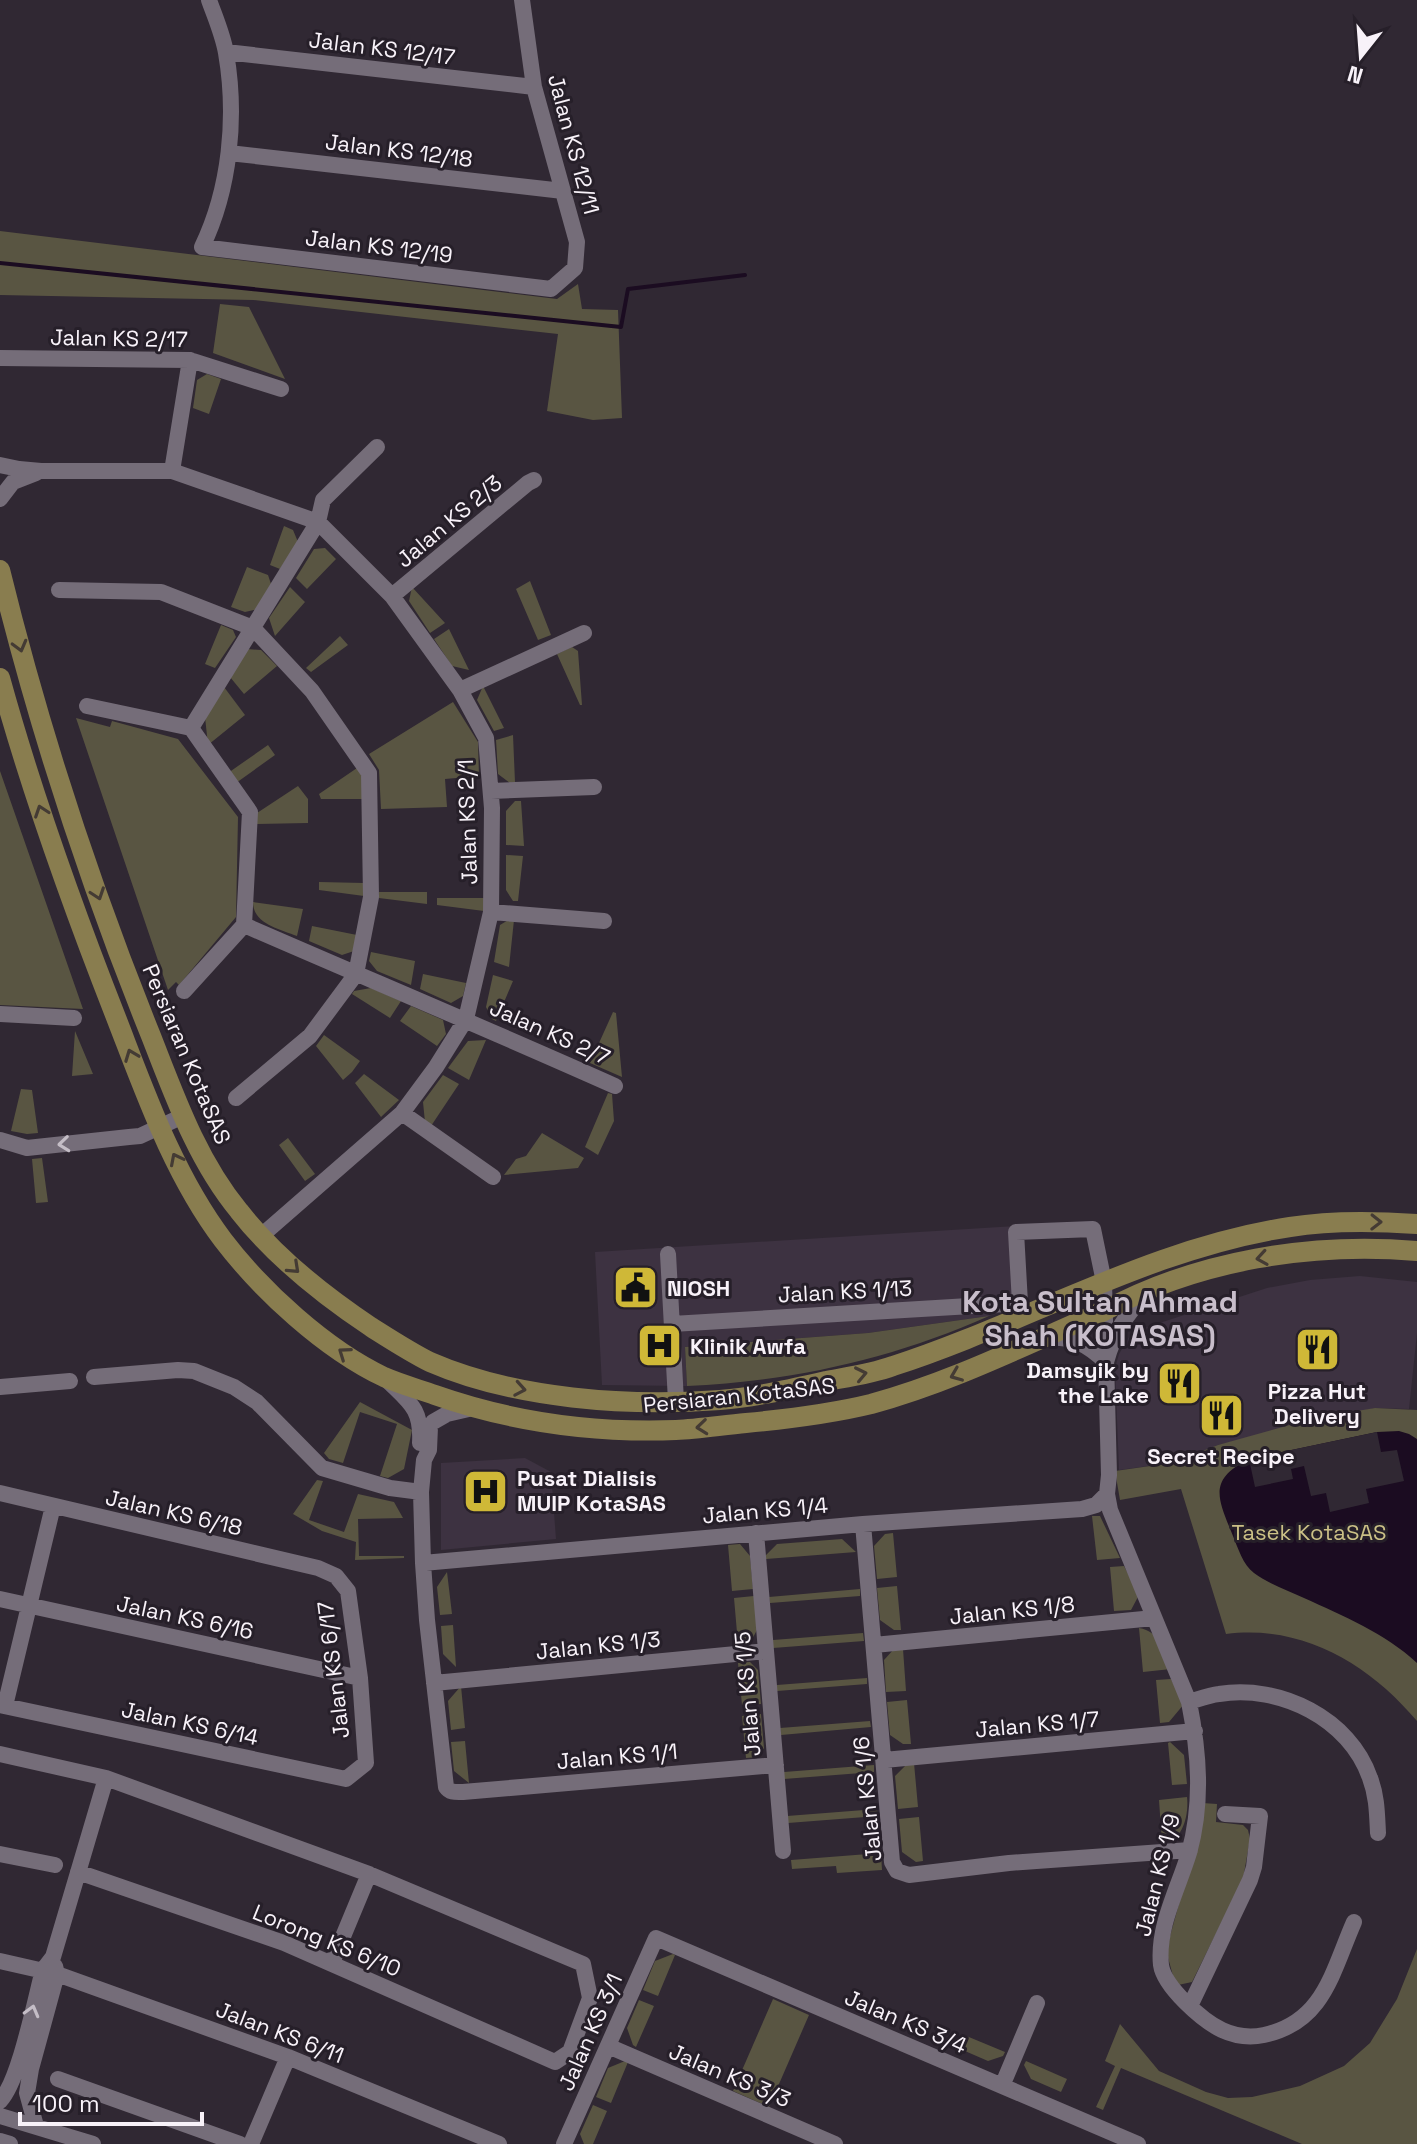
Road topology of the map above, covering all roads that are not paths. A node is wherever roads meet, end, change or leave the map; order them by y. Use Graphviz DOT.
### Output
graph roads {
  1 [pos="209,0"];
  2 [pos="522,0"];
  3 [pos="226,52"];
  4 [pos="534,87"];
  5 [pos="229,153"];
  6 [pos="563,191"];
  7 [pos="551,289"];
  8 [pos="0,358"];
  9 [pos="190,360"];
  10 [pos="281,389"];
  11 [pos="377,447"];
  12 [pos="0,465"];
  13 [pos="41,471"];
  14 [pos="172,471"];
  15 [pos="534,480"];
  16 [pos="0,499"];
  17 [pos="318,522"];
  18 [pos="0,570"];
  19 [pos="59,590"];
  20 [pos="392,596"];
  21 [pos="253,628"];
  22 [pos="584,633"];
  23 [pos="0,678"];
  24 [pos="460,690"];
  25 [pos="87,706"];
  26 [pos="191,728"];
  27 [pos="594,787"];
  28 [pos="491,791"];
  29 [pos="491,912"];
  30 [pos="604,921"];
  31 [pos="244,925"];
  32 [pos="356,974"];
  33 [pos="184,991"];
  34 [pos="0,1014"];
  35 [pos="74,1018"];
  36 [pos="466,1019"];
  37 [pos="615,1086"];
  38 [pos="236,1098"];
  39 [pos="402,1113"];
  40 [pos="183,1116"];
  41 [pos="160,1127"];
  42 [pos="0,1140"];
  43 [pos="493,1177"];
  44 [pos="1417,1224"];
  45 [pos="261,1236"];
  46 [pos="1417,1251"];
  47 [pos="668,1254"];
  48 [pos="1104,1282"];
  49 [pos="1148,1291"];
  50 [pos="1020,1303"];
  51 [pos="1104,1311"];
  52 [pos="672,1324"];
  53 [pos="1032,1342"];
  54 [pos="1106,1362"];
  55 [pos="94,1377"];
  56 [pos="385,1378"];
  57 [pos="70,1381"];
  58 [pos="0,1387"];
  59 [pos="676,1401"];
  60 [pos="473,1408"];
  61 [pos="424,1460"];
  62 [pos="421,1492"];
  63 [pos="0,1493"];
  64 [pos="1107,1494"];
  65 [pos="53,1506"];
  66 [pos="863,1524"];
  67 [pos="756,1533"];
  68 [pos="423,1563"];
  69 [pos="336,1576"];
  70 [pos="0,1599"];
  71 [pos="29,1605"];
  72 [pos="1154,1618"];
  73 [pos="874,1645"];
  74 [pos="766,1651"];
  75 [pos="360,1678"];
  76 [pos="434,1683"];
  77 [pos="1189,1702"];
  78 [pos="2,1706"];
  79 [pos="1195,1731"];
  80 [pos="0,1754"];
  81 [pos="884,1760"];
  82 [pos="366,1763"];
  83 [pos="776,1765"];
  84 [pos="106,1778"];
  85 [pos="1225,1814"];
  86 [pos="1378,1833"];
  87 [pos="1190,1850"];
  88 [pos="783,1851"];
  89 [pos="0,1854"];
  90 [pos="55,1865"];
  91 [pos="78,1872"];
  92 [pos="369,1874"];
  93 [pos="1354,1922"];
  94 [pos="656,1938"];
  95 [pos="0,1961"];
  96 [pos="332,1963"];
  97 [pos="51,1967"];
  98 [pos="1037,2003"];
  99 [pos="1190,2006"];
  100 [pos="608,2046"];
  101 [pos="288,2057"];
  102 [pos="58,2079"];
  103 [pos="1002,2086"];
  104 [pos="0,2101"];
  105 [pos="0,2116"];
  106 [pos="36,2126"];
  107 [pos="0,2141"];
  108 [pos="10,2144"];
  109 [pos="93,2144"];
  110 [pos="240,2144"];
  111 [pos="251,2144"];
  112 [pos="499,2144"];
  113 [pos="564,2144"];
  114 [pos="835,2144"];
  115 [pos="1138,2144"];
  1 -- 3 [label="street"];
  2 -- 4 [label="street, Jalan KS 12/11"];
  3 -- 4 [label="street, Jalan KS 12/17"];
  3 -- 5 [label="street"];
  4 -- 6 [label="street, Jalan KS 12/11"];
  5 -- 6 [label="street, Jalan KS 12/18"];
  5 -- 7 [label="street, Jalan KS 12/19"];
  6 -- 7 [label="street, Jalan KS 12/11"];
  8 -- 9 [label="street, Jalan KS 2/17"];
  9 -- 10 [label="street, Jalan KS 2/17"];
  9 -- 14 [label="street"];
  11 -- 17 [label="street"];
  12 -- 13 [label="street, Jalan KS 2/1"];
  13 -- 14 [label="street, Jalan KS 2/1"];
  13 -- 16 [label="street"];
  14 -- 17 [label="street, Jalan KS 2/1"];
  15 -- 20 [label="street, Jalan KS 2/3"];
  17 -- 20 [label="street, Jalan KS 2/1"];
  17 -- 21 [label="street"];
  18 -- 40 [label="main road, Persiaran KotaSAS, one-way"];
  19 -- 21 [label="street"];
  20 -- 24 [label="street, Jalan KS 2/1"];
  21 -- 26 [label="street"];
  21 -- 32 [label="street"];
  22 -- 24 [label="street"];
  41 -- 23 [label="main road, Persiaran KotaSAS, one-way"];
  24 -- 28 [label="street, Jalan KS 2/1"];
  25 -- 26 [label="street"];
  26 -- 31 [label="street"];
  27 -- 28 [label="street"];
  28 -- 29 [label="street, Jalan KS 2/1"];
  29 -- 30 [label="street"];
  29 -- 36 [label="street, Jalan KS 2/1"];
  31 -- 32 [label="street, Jalan KS 2/7"];
  31 -- 33 [label="street"];
  32 -- 36 [label="street, Jalan KS 2/7"];
  32 -- 38 [label="street"];
  34 -- 35 [label="street"];
  36 -- 37 [label="street, Jalan KS 2/7"];
  36 -- 39 [label="street, Jalan KS 2/1"];
  39 -- 43 [label="street"];
  39 -- 45 [label="street, Jalan KS 2/1"];
  40 -- 41 [label="street"];
  40 -- 45 [label="main road, Persiaran KotaSAS"];
  41 -- 42 [label="street, one-way"];
  56 -- 41 [label="main road, Persiaran KotaSAS, one-way"];
  48 -- 44 [label="main road, Persiaran KotaSAS, one-way"];
  45 -- 59 [label="main road, Persiaran KotaSAS, one-way"];
  46 -- 49 [label="main road, Persiaran KotaSAS, one-way"];
  47 -- 52 [label="street"];
  48 -- 50 [label="street, Jalan KS 1/9"];
  48 -- 51 [label="street, Jalan KS 1/9"];
  59 -- 48 [label="main road, Persiaran KotaSAS, one-way"];
  49 -- 51 [label="main road, Persiaran KotaSAS"];
  49 -- 54 [label="street"];
  50 -- 52 [label="street, Jalan KS 1/13"];
  51 -- 53 [label="main road, Persiaran KotaSAS"];
  51 -- 54 [label="street, Jalan KS 1/9"];
  52 -- 59 [label="street"];
  53 -- 54 [label="street"];
  53 -- 60 [label="main road, Persiaran KotaSAS, one-way"];
  54 -- 64 [label="street, Jalan KS 1/9"];
  55 -- 62 [label="street"];
  56 -- 60 [label="main road, Persiaran KotaSAS"];
  56 -- 61 [label="street"];
  57 -- 58 [label="street"];
  60 -- 61 [label="street"];
  61 -- 62 [label="street"];
  62 -- 68 [label="street"];
  63 -- 65 [label="street, Jalan KS 6/18"];
  64 -- 66 [label="street, Jalan KS 1/4"];
  64 -- 72 [label="street, Jalan KS 1/9"];
  65 -- 69 [label="street, Jalan KS 6/18"];
  65 -- 71 [label="street"];
  66 -- 67 [label="street, Jalan KS 1/4"];
  66 -- 73 [label="street, Jalan KS 1/6"];
  67 -- 68 [label="street, Jalan KS 1/4"];
  67 -- 74 [label="street, Jalan KS 1/5"];
  68 -- 76 [label="street"];
  69 -- 75 [label="street, Jalan KS 6/17"];
  70 -- 71 [label="street, Jalan KS 6/16"];
  71 -- 75 [label="street, Jalan KS 6/16"];
  71 -- 78 [label="street"];
  72 -- 73 [label="street, Jalan KS 1/8"];
  72 -- 77 [label="street, Jalan KS 1/9"];
  73 -- 81 [label="street, Jalan KS 1/6"];
  74 -- 76 [label="street, Jalan KS 1/3"];
  74 -- 83 [label="street, Jalan KS 1/5"];
  75 -- 82 [label="street, Jalan KS 6/17"];
  76 -- 83 [label="street, Jalan KS 1/1"];
  77 -- 79 [label="street, Jalan KS 1/9"];
  77 -- 86 [label="street"];
  78 -- 82 [label="street, Jalan KS 6/14"];
  79 -- 81 [label="street, Jalan KS 1/7"];
  79 -- 87 [label="street, Jalan KS 1/9"];
  80 -- 84 [label="street"];
  81 -- 87 [label="street, Jalan KS 1/6"];
  83 -- 88 [label="street, Jalan KS 1/5"];
  84 -- 91 [label="street"];
  84 -- 92 [label="street"];
  85 -- 99 [label="street"];
  87 -- 99 [label="street, Jalan KS 1/9"];
  89 -- 90 [label="street"];
  91 -- 96 [label="street, Lorong KS 6/10"];
  91 -- 97 [label="street"];
  92 -- 96 [label="street"];
  92 -- 96 [label="street, Lorong KS 6/10"];
  93 -- 99 [label="street, Jalan KS 1/9"];
  94 -- 100 [label="street, Jalan KS 3/1"];
  94 -- 103 [label="street, Jalan KS 3/4"];
  95 -- 97 [label="street, Jalan KS 6/11"];
  97 -- 101 [label="street, Jalan KS 6/11"];
  104 -- 97 [label="street, one-way"];
  97 -- 106 [label="street"];
  98 -- 103 [label="street"];
  100 -- 113 [label="street, Jalan KS 3/1"];
  100 -- 114 [label="street, Jalan KS 3/3"];
  101 -- 111 [label="street"];
  101 -- 112 [label="street, Jalan KS 6/11"];
  102 -- 110 [label="street"];
  103 -- 115 [label="street, Jalan KS 3/4"];
  105 -- 106 [label="street"];
  106 -- 109 [label="street"];
  107 -- 108 [label="street"];
}
